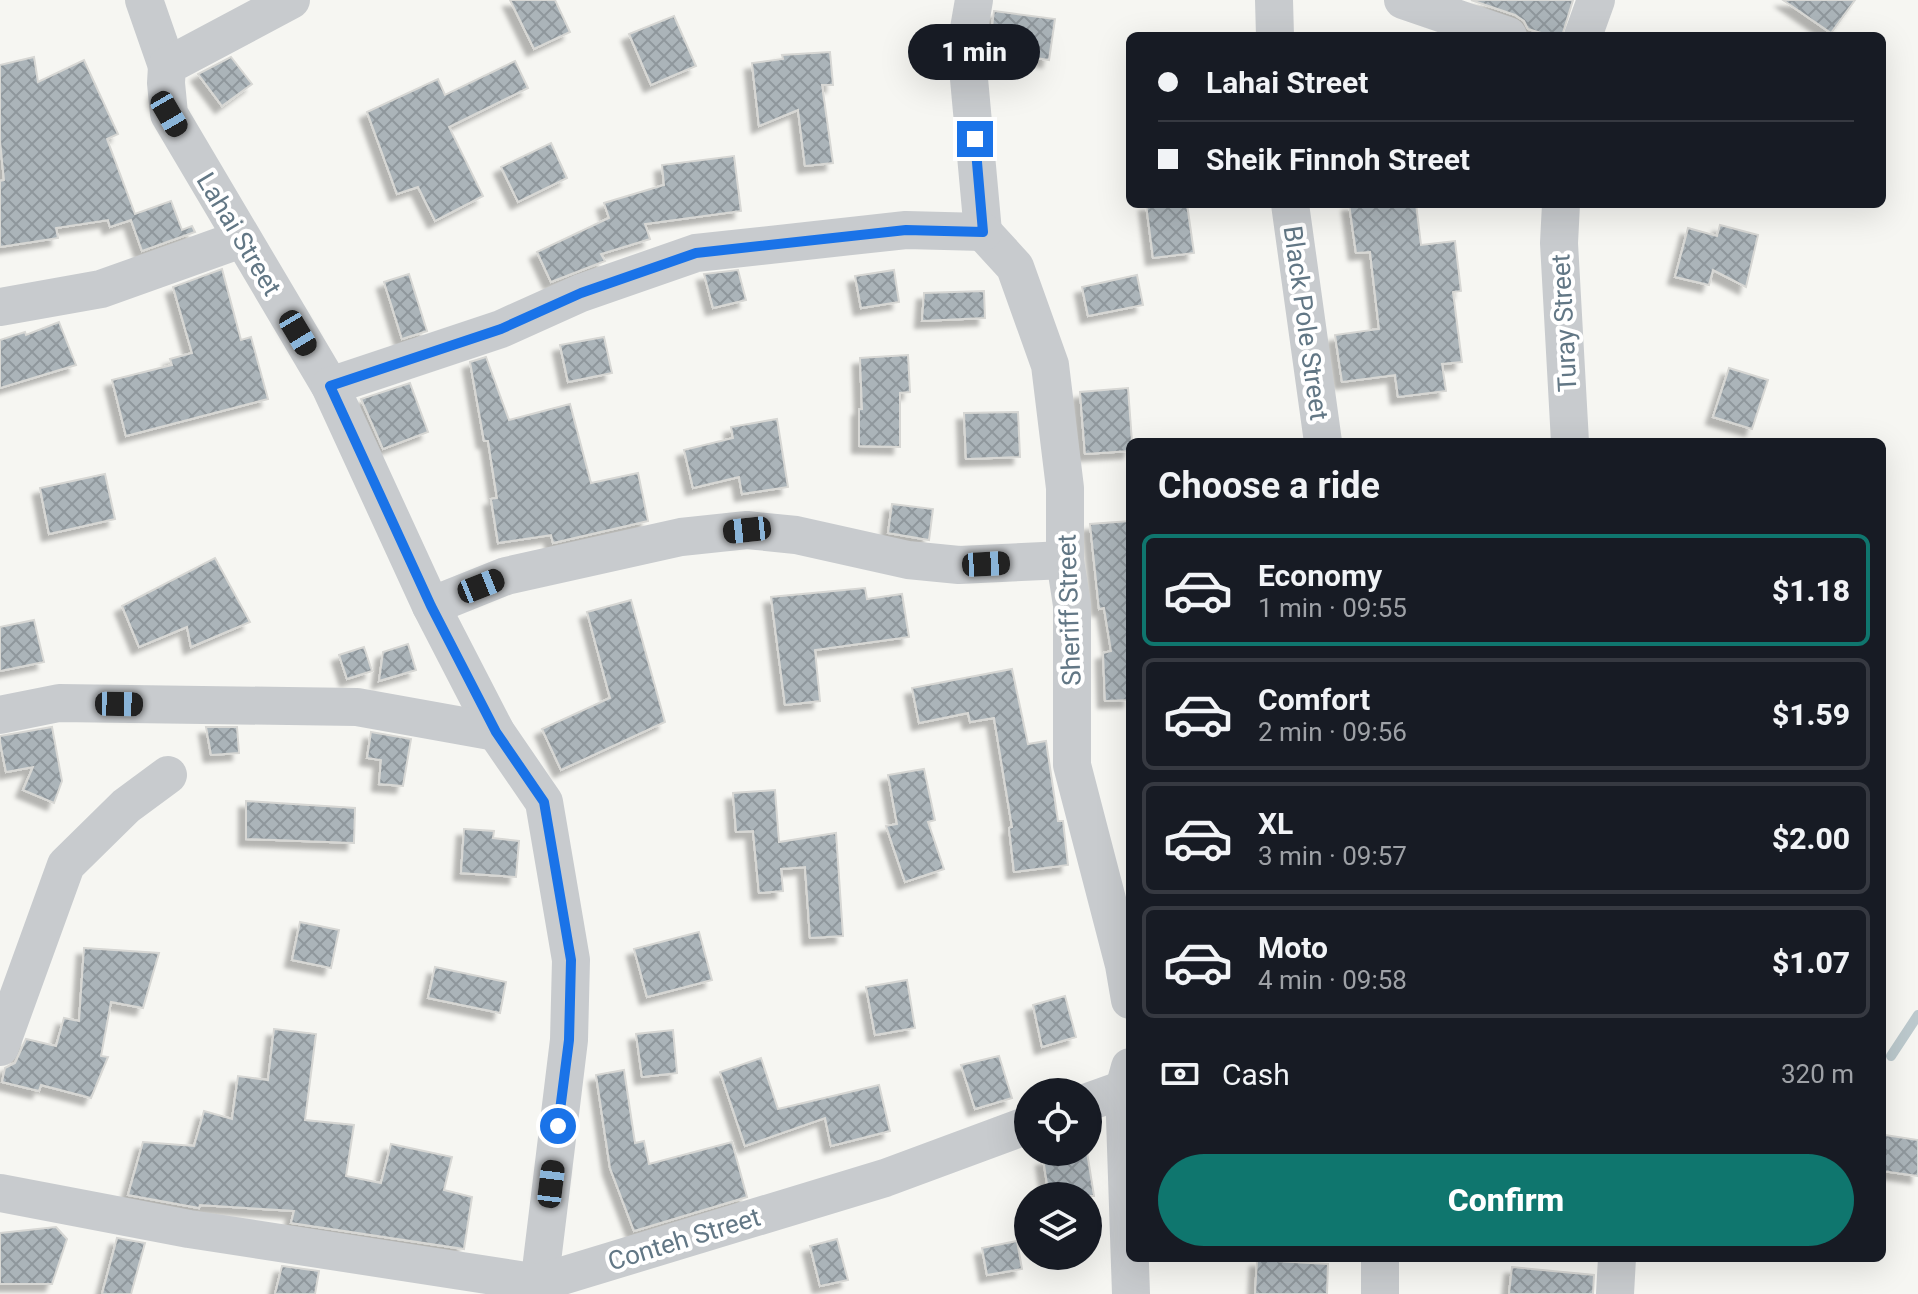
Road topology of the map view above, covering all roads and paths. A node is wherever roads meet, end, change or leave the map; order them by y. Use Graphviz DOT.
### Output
graph roads {
  1 [pos="144,0"];
  2 [pos="291,0"];
  3 [pos="974,0"];
  4 [pos="1274,0"];
  5 [pos="1403,0"];
  6 [pos="1596,0"];
  7 [pos="1275,32"];
  8 [pos="1496,32"];
  9 [pos="1584,32"];
  10 [pos="167,66"];
  11 [pos="1291,208"];
  12 [pos="1561,208"];
  13 [pos="983,232"];
  14 [pos="241,239"];
  15 [pos="0,307"];
  16 [pos="330,386"];
  17 [pos="1322,438"];
  18 [pos="1570,438"];
  19 [pos="1065,560"];
  20 [pos="431,606"];
  21 [pos="0,715"];
  22 [pos="496,732"];
  23 [pos="168,775"];
  24 [pos="1126,977"];
  25 [pos="0,1047"];
  26 [pos="1126,1082"];
  27 [pos="1102,1095"];
  28 [pos="1014,1130"];
  29 [pos="0,1193"];
  30 [pos="1131,1262"];
  31 [pos="1380,1262"];
  32 [pos="1617,1262"];
  33 [pos="539,1288"];
  34 [pos="1131,1294"];
  35 [pos="1380,1294"];
  36 [pos="1615,1294"];
  1 -- 10 [label="street, Lahai Street"];
  2 -- 10 [label="street"];
  3 -- 13 [label="street"];
  4 -- 7 [label="street"];
  5 -- 8 [label="street"];
  6 -- 9 [label="street"];
  10 -- 14 [label="street, Lahai Street"];
  11 -- 17 [label="street, Black Pole Street"];
  12 -- 18 [label="street, Turay Street"];
  13 -- 16 [label="street"];
  13 -- 19 [label="street, Sheriff Street"];
  14 -- 15 [label="street"];
  14 -- 16 [label="street, Lahai Street"];
  16 -- 20 [label="street, Lahai Street"];
  19 -- 20 [label="street"];
  19 -- 24 [label="street, Sheriff Street"];
  20 -- 22 [label="street, Lahai Street"];
  21 -- 22 [label="street"];
  22 -- 33 [label="street, Lahai Street"];
  23 -- 25 [label="street"];
  26 -- 27 [label="street"];
  28 -- 33 [label="street, Conteh Street"];
  29 -- 33 [label="street, Conteh Street"];
  30 -- 34 [label="street"];
  31 -- 35 [label="street"];
  32 -- 36 [label="street"];
}
